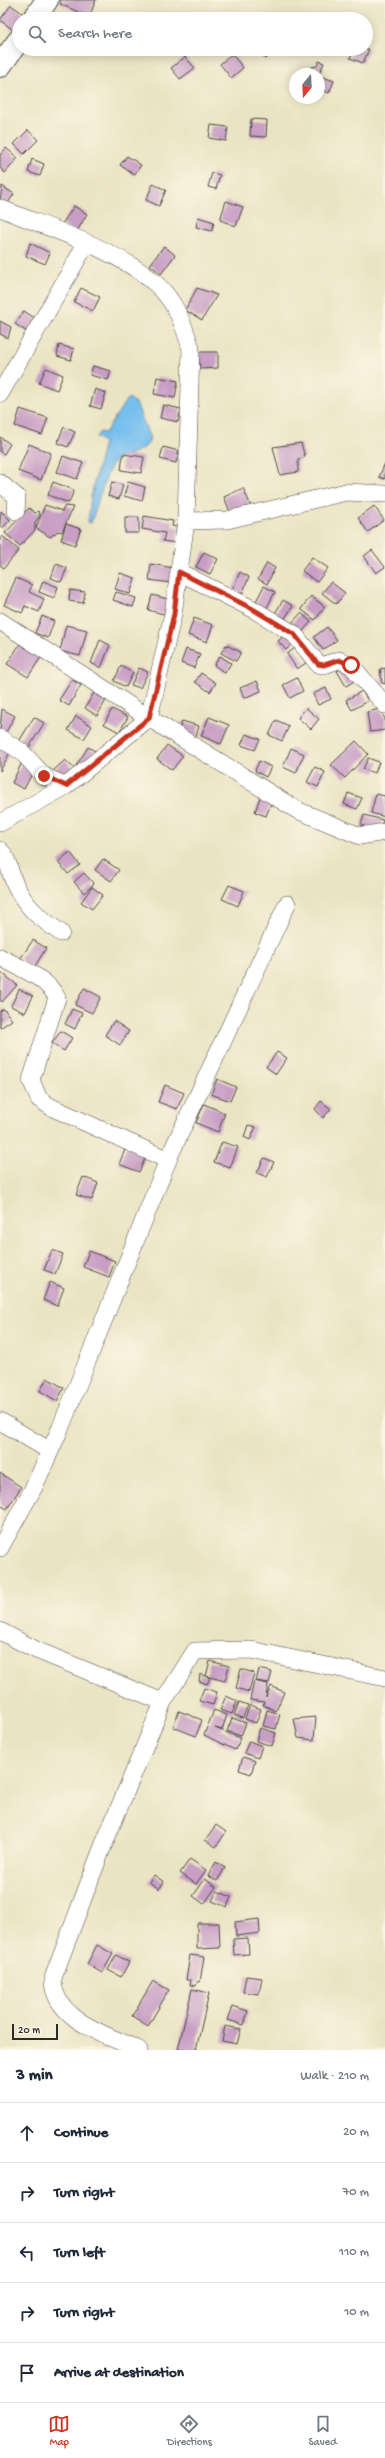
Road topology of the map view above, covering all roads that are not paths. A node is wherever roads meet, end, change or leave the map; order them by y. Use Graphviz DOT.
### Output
graph roads {
  1 [pos="47,0"];
  2 [pos="39,12"];
  3 [pos="12,50"];
  4 [pos="0,66"];
  5 [pos="0,208"];
  6 [pos="86,244"];
  7 [pos="0,394"];
  8 [pos="0,483"];
  9 [pos="385,494"];
  10 [pos="16,511"];
  11 [pos="186,521"];
  12 [pos="179,572"];
  13 [pos="0,621"];
  14 [pos="385,705"];
  15 [pos="149,718"];
  16 [pos="0,738"];
  17 [pos="66,786"];
  18 [pos="0,823"];
  19 [pos="385,832"];
  20 [pos="0,850"];
  21 [pos="287,904"];
  22 [pos="61,932"];
  23 [pos="0,957"];
  24 [pos="168,1160"];
  25 [pos="0,1421"];
  26 [pos="50,1452"];
  27 [pos="0,1548"];
  28 [pos="0,1631"];
  29 [pos="385,1678"];
  30 [pos="163,1702"];
  31 [pos="140,2050"];
  1 -- 2 [label="main road"];
  3 -- 4 [label="main road"];
  5 -- 6 [label="street"];
  6 -- 7 [label="street"];
  6 -- 11 [label="street"];
  8 -- 10 [label="street"];
  9 -- 11 [label="street"];
  11 -- 12 [label="street"];
  12 -- 14 [label="street"];
  12 -- 15 [label="street"];
  13 -- 15 [label="street"];
  15 -- 17 [label="street"];
  15 -- 19 [label="street"];
  16 -- 17 [label="street"];
  17 -- 18 [label="street"];
  20 -- 22 [label="street"];
  21 -- 24 [label="street"];
  23 -- 24 [label="street"];
  24 -- 26 [label="street"];
  25 -- 26 [label="street"];
  26 -- 27 [label="street"];
  28 -- 30 [label="street"];
  29 -- 30 [label="street"];
  30 -- 31 [label="street"];
}
